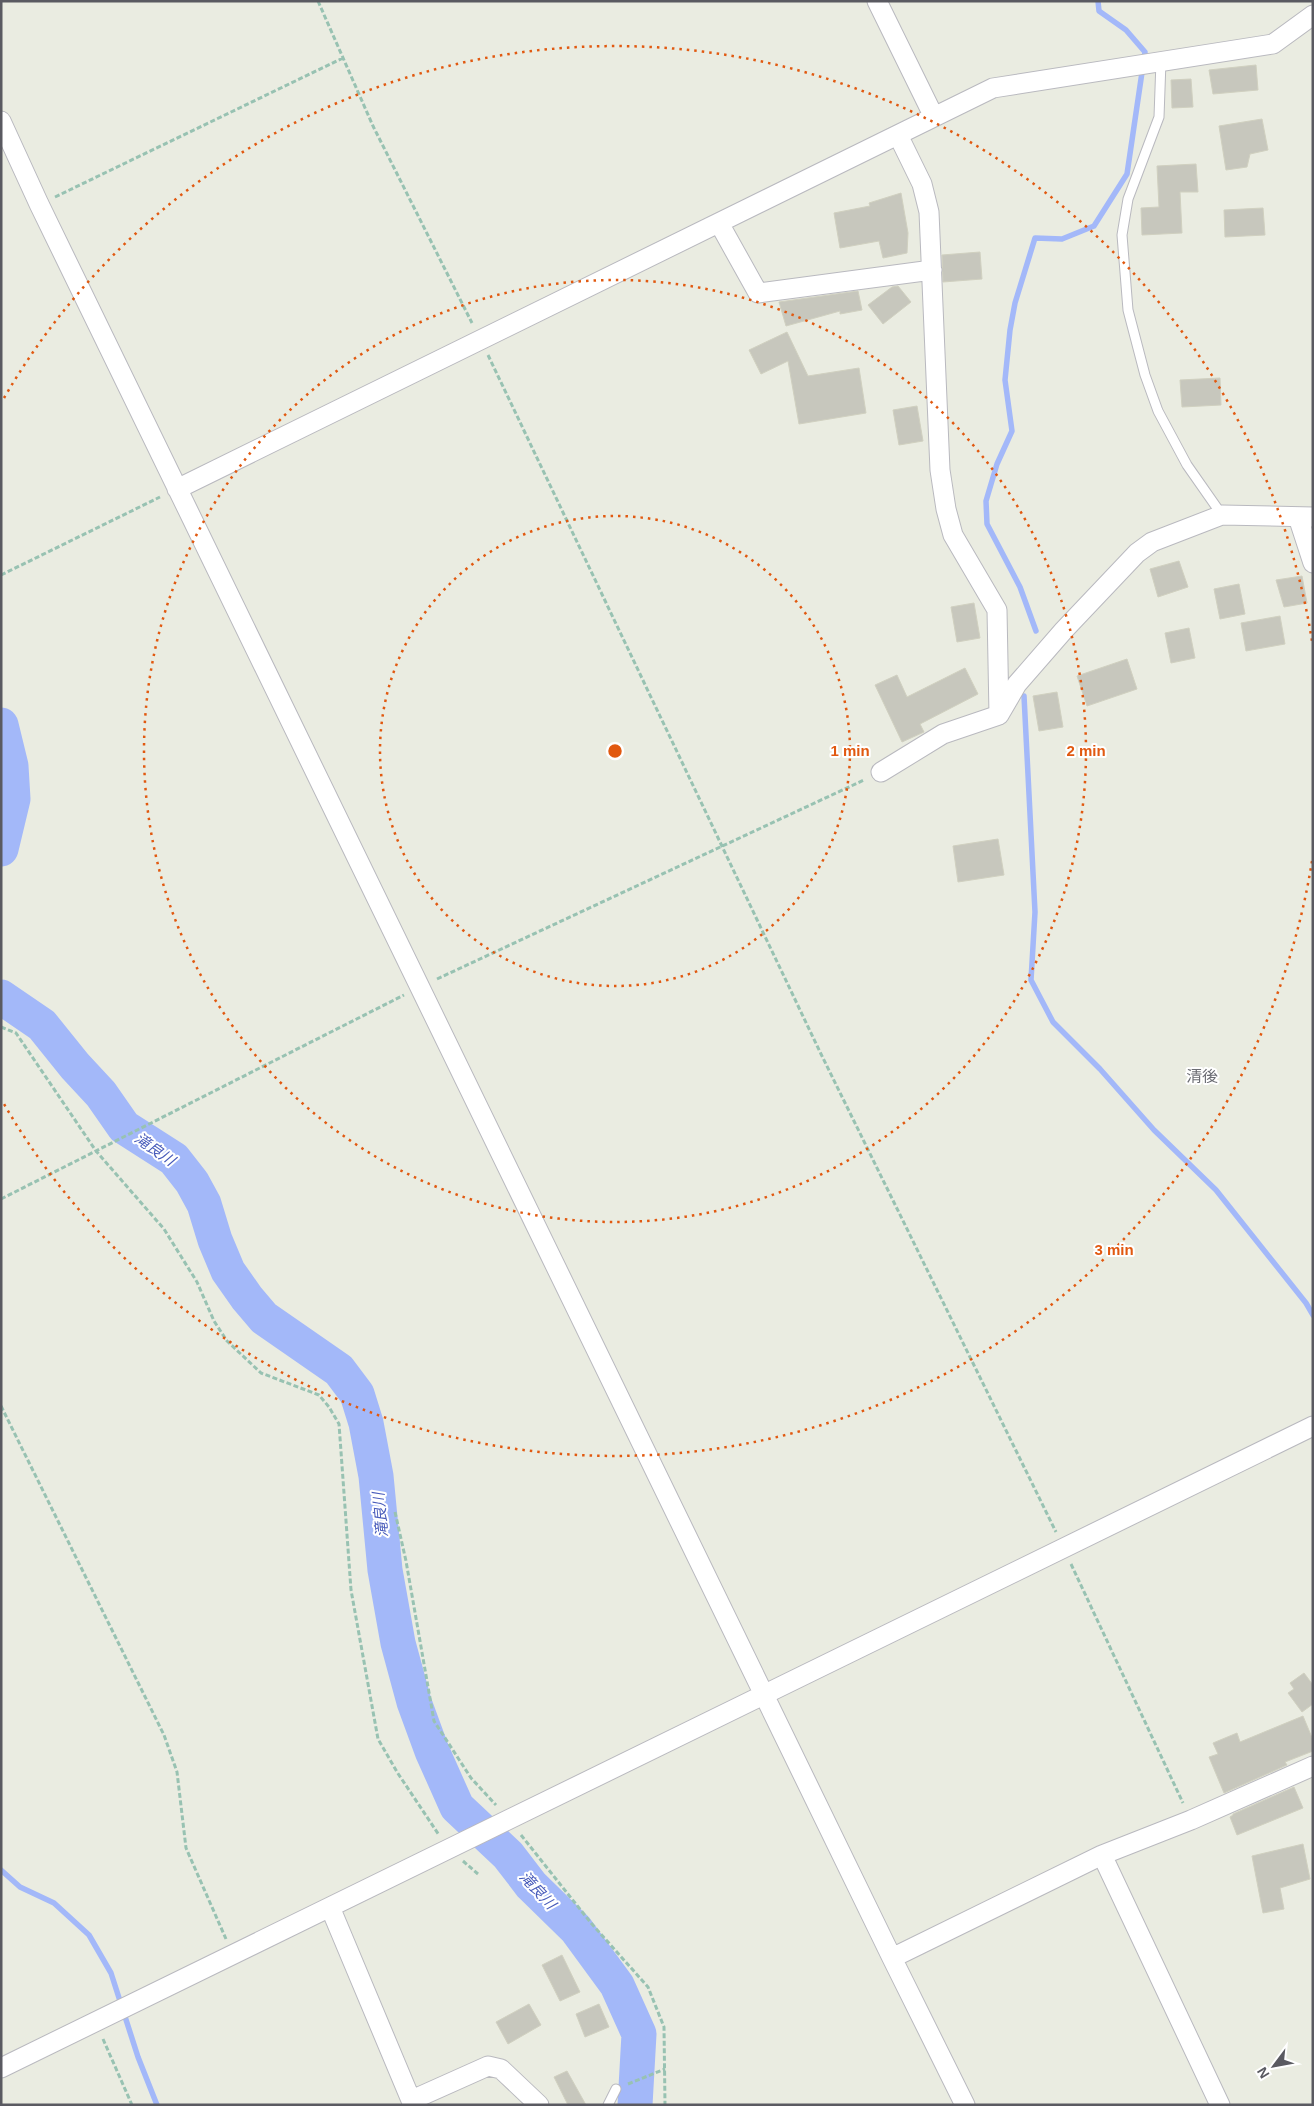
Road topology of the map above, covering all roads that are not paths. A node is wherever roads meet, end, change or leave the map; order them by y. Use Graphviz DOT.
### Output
graph roads {
  1 [pos="877,1"];
  2 [pos="1313,14"];
  3 [pos="1161,61"];
  4 [pos="934,117"];
  5 [pos="1,121"];
  6 [pos="898,135"];
  7 [pos="719,223"];
  8 [pos="932,270"];
  9 [pos="177,488"];
  10 [pos="1222,516"];
  11 [pos="1306,517"];
  12 [pos="1313,563"];
  13 [pos="999,715"];
  14 [pos="880,772"];
  15 [pos="1313,1426"];
  16 [pos="764,1695"];
  17 [pos="1313,1766"];
  18 [pos="1102,1855"];
  19 [pos="330,1907"];
  20 [pos="892,1958"];
  21 [pos="1,2068"];
  22 [pos="616,2089"];
  23 [pos="413,2102"];
  24 [pos="539,2105"];
  25 [pos="608,2105"];
  26 [pos="965,2105"];
  27 [pos="1220,2105"];
  1 -- 4 [label="street"];
  2 -- 3 [label="street"];
  3 -- 4 [label="street"];
  3 -- 10 [label="lane"];
  4 -- 6 [label="street"];
  5 -- 9 [label="street"];
  6 -- 7 [label="street"];
  6 -- 8 [label="street"];
  7 -- 8 [label="street"];
  7 -- 9 [label="street"];
  8 -- 13 [label="street"];
  9 -- 16 [label="street"];
  10 -- 11 [label="street"];
  10 -- 13 [label="street"];
  11 -- 12 [label="street"];
  13 -- 14 [label="street"];
  15 -- 16 [label="street"];
  16 -- 19 [label="street"];
  16 -- 20 [label="street"];
  17 -- 18 [label="street"];
  18 -- 20 [label="street"];
  18 -- 27 [label="street"];
  19 -- 21 [label="street"];
  19 -- 23 [label="street"];
  20 -- 26 [label="street"];
  22 -- 25 [label="lane"];
  23 -- 24 [label="street"];
}
